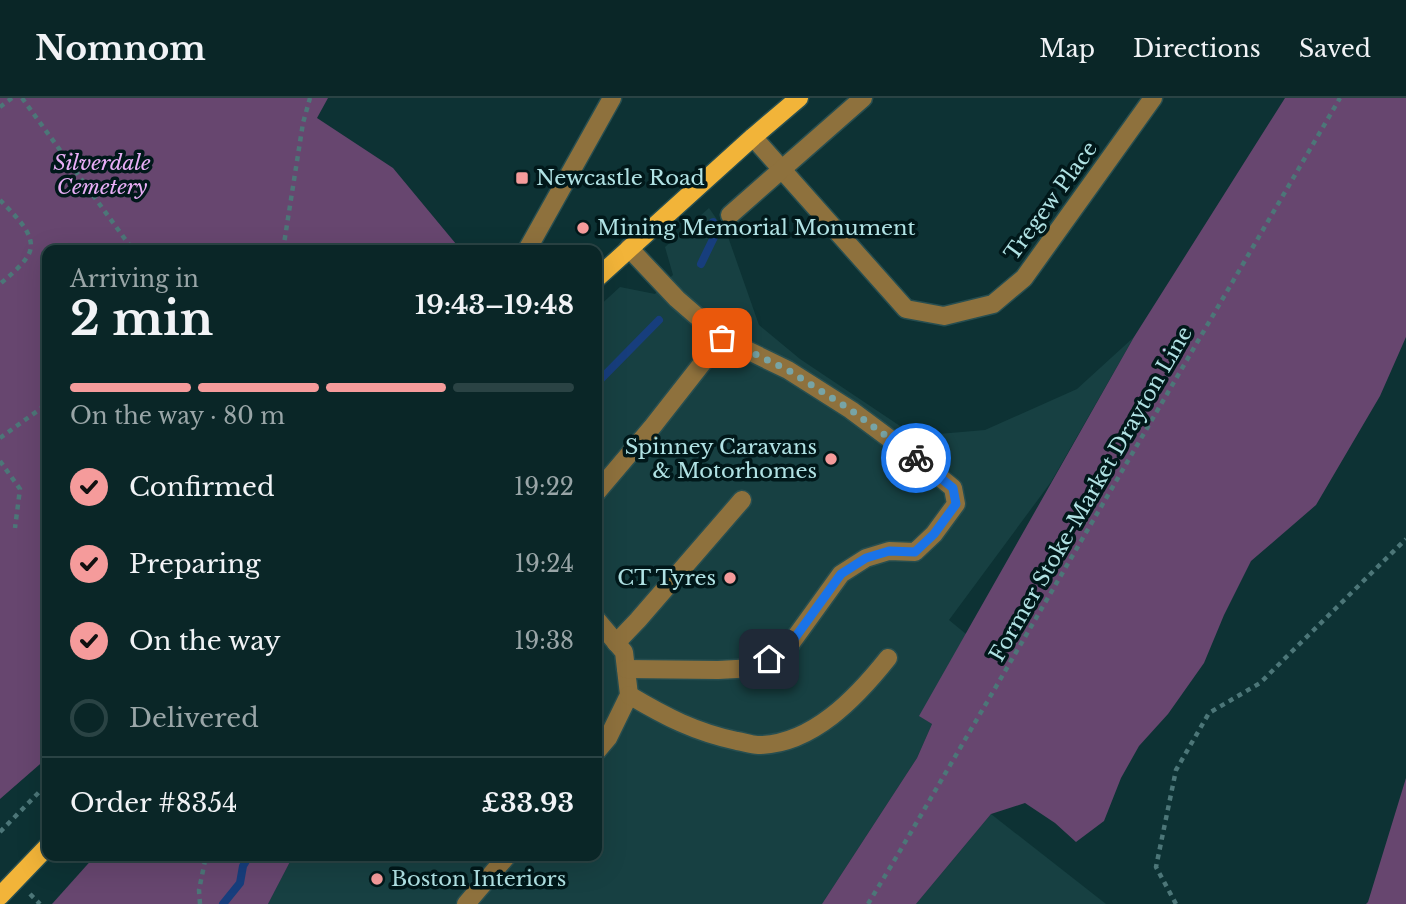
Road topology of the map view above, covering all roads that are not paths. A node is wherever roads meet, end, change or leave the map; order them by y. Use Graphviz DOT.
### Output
graph roads {
  1 [pos="612,98"];
  2 [pos="799,98"];
  3 [pos="863,98"];
  4 [pos="1153,98"];
  5 [pos="753,137"];
  6 [pos="780,169"];
  7 [pos="730,215"];
  8 [pos="530,245"];
  9 [pos="629,248"];
  10 [pos="602,273"];
  11 [pos="722,338"];
  12 [pos="602,486"];
  13 [pos="742,500"];
  14 [pos="602,626"];
  15 [pos="616,643"];
  16 [pos="888,658"];
  17 [pos="626,669"];
  18 [pos="629,695"];
  19 [pos="602,745"];
  20 [pos="42,852"];
  21 [pos="503,861"];
  22 [pos="0,896"];
  23 [pos="466,904"];
  1 -- 8 [label="street"];
  2 -- 5 [label="main road"];
  3 -- 6 [label="street"];
  4 -- 6 [label="street, Tregew Place"];
  5 -- 6 [label="street, Tregew Place"];
  5 -- 9 [label="main road"];
  6 -- 7 [label="street"];
  9 -- 10 [label="main road"];
  9 -- 11 [label="street"];
  11 -- 12 [label="street"];
  11 -- 17 [label="street"];
  13 -- 15 [label="street"];
  14 -- 15 [label="street"];
  15 -- 17 [label="street"];
  16 -- 18 [label="street"];
  17 -- 18 [label="street"];
  18 -- 19 [label="street"];
  20 -- 22 [label="main road"];
  21 -- 23 [label="street"];
}
